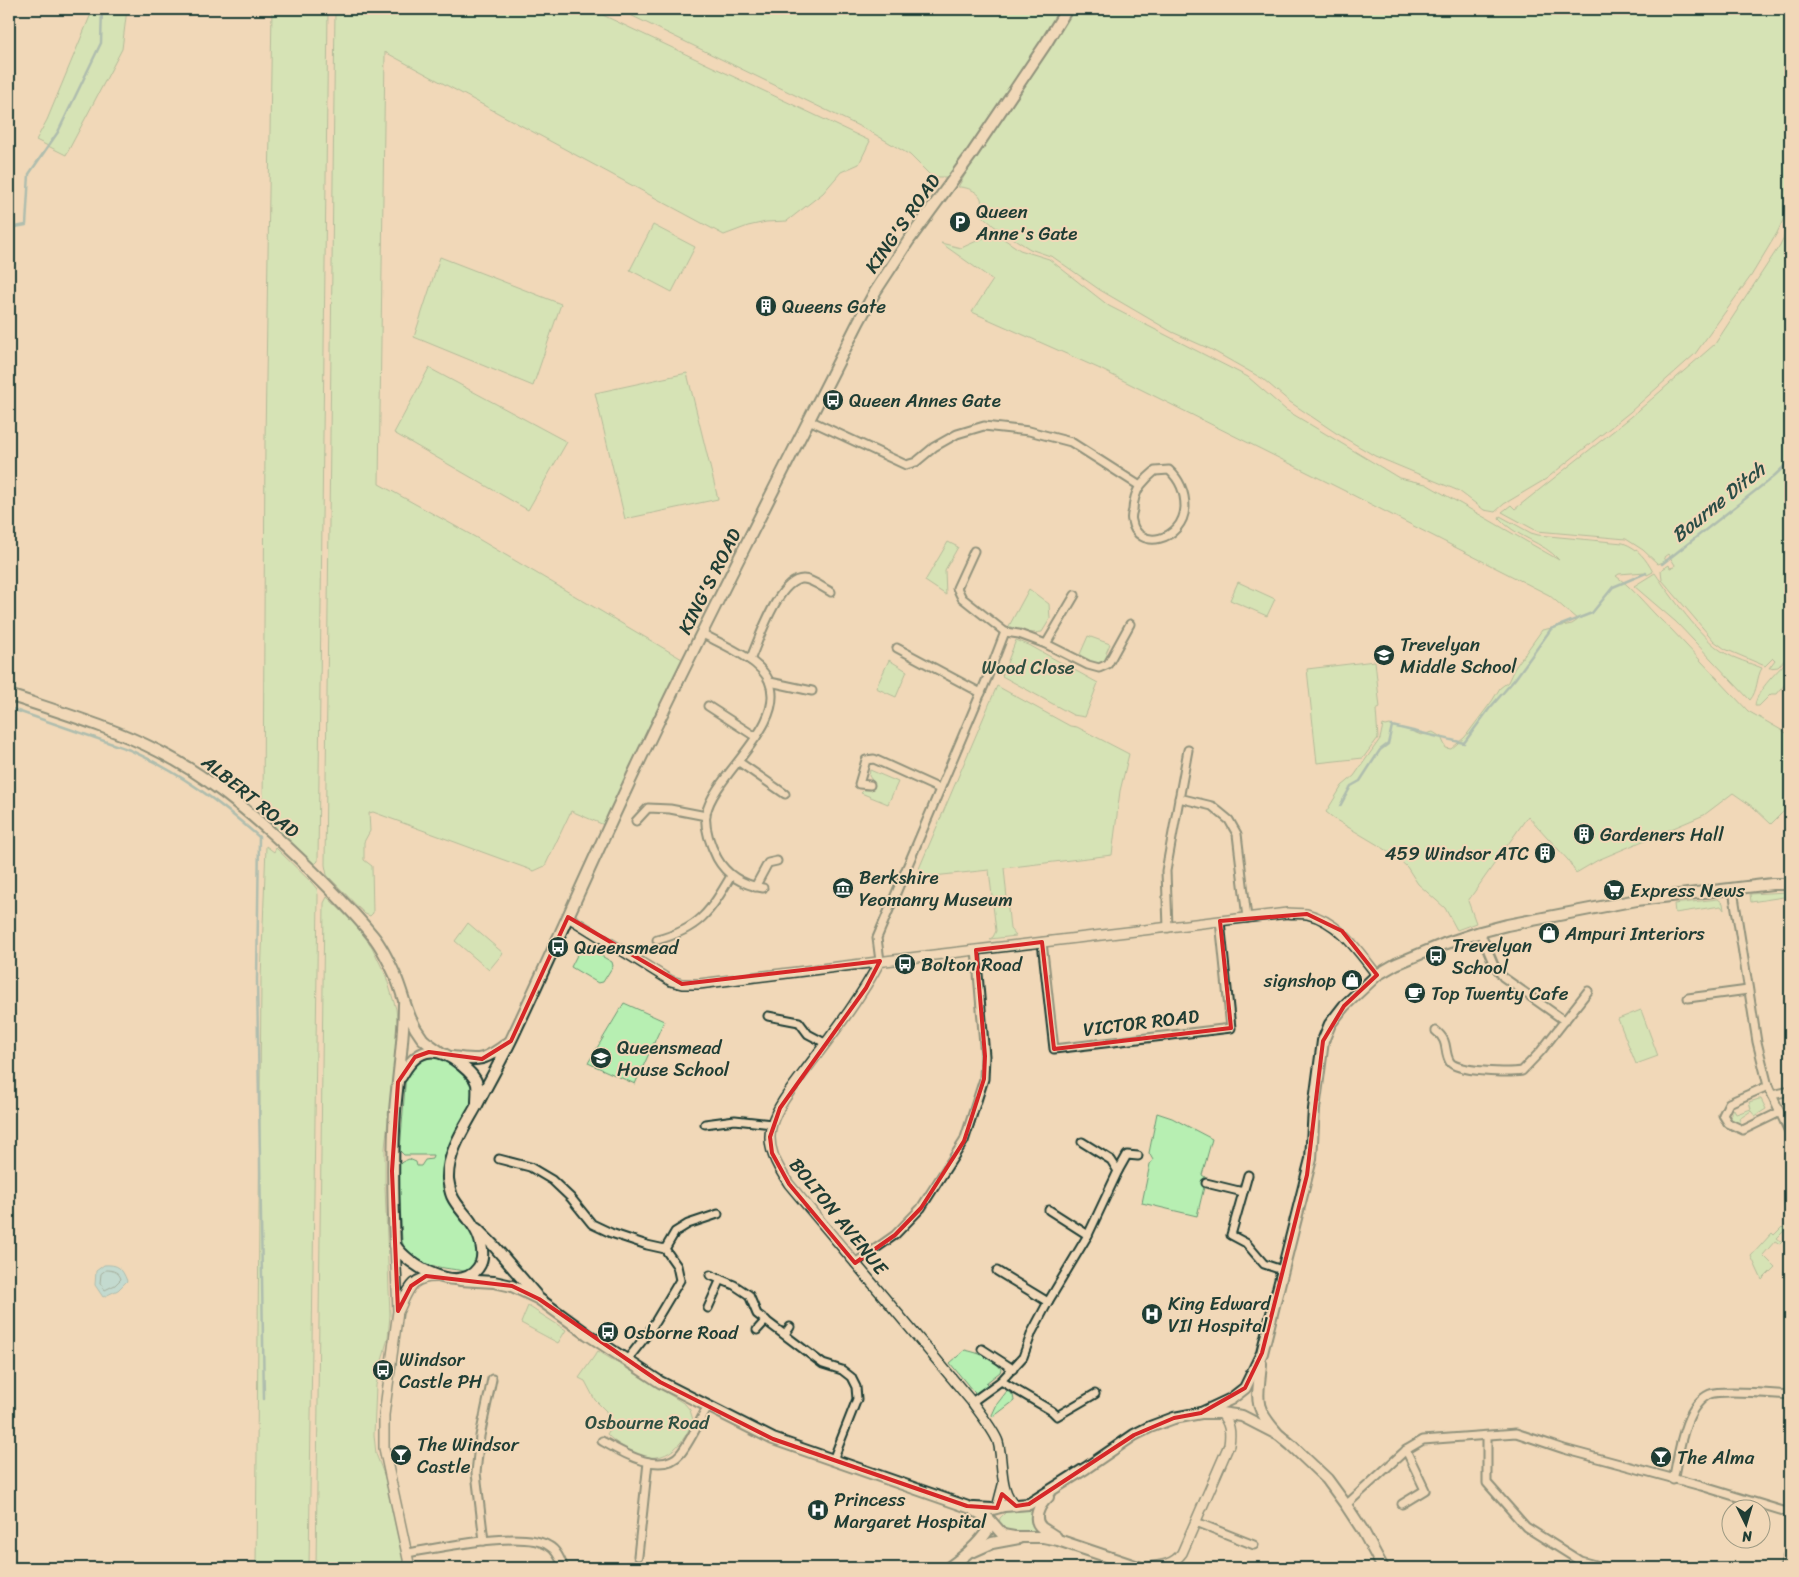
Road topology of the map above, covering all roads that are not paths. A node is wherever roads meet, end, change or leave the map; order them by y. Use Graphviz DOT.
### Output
graph roads {
  1 [pos="1067,9"];
  2 [pos="809,420"];
  3 [pos="1140,486"];
  4 [pos="974,551"];
  5 [pos="831,592"];
  6 [pos="1075,595"];
  7 [pos="1130,624"];
  8 [pos="1005,632"];
  9 [pos="701,634"];
  10 [pos="1046,644"];
  11 [pos="897,648"];
  12 [pos="750,660"];
  13 [pos="770,682"];
  14 [pos="812,691"];
  15 [pos="981,694"];
  16 [pos="9,696"];
  17 [pos="708,706"];
  18 [pos="756,737"];
  19 [pos="1188,750"];
  20 [pos="739,762"];
  21 [pos="870,784"];
  22 [pos="940,789"];
  23 [pos="785,794"];
  24 [pos="1179,798"];
  25 [pos="706,816"];
  26 [pos="636,821"];
  27 [pos="777,862"];
  28 [pos="730,876"];
  29 [pos="1790,884"];
  30 [pos="755,887"];
  31 [pos="764,888"];
  32 [pos="1733,890"];
  33 [pos="568,917"];
  34 [pos="1247,918"];
  35 [pos="1220,921"];
  36 [pos="1168,928"];
  37 [pos="1480,932"];
  38 [pos="657,940"];
  39 [pos="1042,942"];
  40 [pos="976,950"];
  41 [pos="880,961"];
  42 [pos="1377,976"];
  43 [pos="1748,990"];
  44 [pos="1588,992"];
  45 [pos="1688,998"];
  46 [pos="404,1004"];
  47 [pos="768,1016"];
  48 [pos="1565,1021"];
  49 [pos="1436,1031"];
  50 [pos="511,1041"];
  51 [pos="825,1043"];
  52 [pos="440,1052"];
  53 [pos="451,1056"];
  54 [pos="398,1082"];
  55 [pos="1768,1086"];
  56 [pos="1790,1091"];
  57 [pos="1772,1095"];
  58 [pos="477,1104"];
  59 [pos="1780,1112"];
  60 [pos="705,1124"];
  61 [pos="772,1124"];
  62 [pos="1790,1134"];
  63 [pos="1082,1142"];
  64 [pos="1138,1156"];
  65 [pos="499,1159"];
  66 [pos="1118,1171"];
  67 [pos="1248,1175"];
  68 [pos="1206,1183"];
  69 [pos="1243,1192"];
  70 [pos="1049,1210"];
  71 [pos="718,1214"];
  72 [pos="473,1225"];
  73 [pos="1088,1235"];
  74 [pos="395,1245"];
  75 [pos="665,1249"];
  76 [pos="854,1263"];
  77 [pos="1282,1270"];
  78 [pos="997,1271"];
  79 [pos="710,1274"];
  80 [pos="443,1277"];
  81 [pos="456,1279"];
  82 [pos="720,1279"];
  83 [pos="539,1299"];
  84 [pos="1048,1302"];
  85 [pos="708,1308"];
  86 [pos="398,1312"];
  87 [pos="766,1320"];
  88 [pos="790,1327"];
  89 [pos="757,1330"];
  90 [pos="785,1334"];
  91 [pos="982,1349"];
  92 [pos="1262,1353"];
  93 [pos="628,1360"];
  94 [pos="1013,1369"];
  95 [pos="492,1379"];
  96 [pos="1001,1382"];
  97 [pos="1095,1394"];
  98 [pos="1790,1394"];
  99 [pos="972,1402"];
  100 [pos="708,1406"];
  101 [pos="1200,1413"];
  102 [pos="1221,1413"];
  103 [pos="1279,1435"];
  104 [pos="1487,1436"];
  105 [pos="602,1441"];
  106 [pos="1406,1450"];
  107 [pos="833,1460"];
  108 [pos="648,1462"];
  109 [pos="1673,1480"];
  110 [pos="1004,1482"];
  111 [pos="1061,1485"];
  112 [pos="1402,1504"];
  113 [pos="1346,1505"];
  114 [pos="1016,1506"];
  115 [pos="971,1508"];
  116 [pos="997,1508"];
  117 [pos="1790,1513"];
  118 [pos="1196,1522"];
  119 [pos="992,1523"];
  120 [pos="1022,1538"];
  121 [pos="1058,1540"];
  122 [pos="484,1541"];
  123 [pos="1254,1545"];
  124 [pos="1790,1549"];
  125 [pos="407,1553"];
  126 [pos="638,1556"];
  127 [pos="964,1557"];
  128 [pos="410,1568"];
  129 [pos="564,1568"];
  130 [pos="948,1568"];
  131 [pos="1141,1568"];
  132 [pos="1383,1568"];
  133 [pos="1606,1568"];
  134 [pos="1784,1568"];
  1 -- 2 [label="main road, KING'S ROAD"];
  2 -- 3 [label="street"];
  2 -- 9 [label="main road, KING'S ROAD"];
  3 -- 3 [label="street"];
  4 -- 8 [label="street"];
  5 -- 12 [label="street"];
  6 -- 10 [label="street"];
  7 -- 10 [label="street"];
  8 -- 10 [label="street"];
  8 -- 15 [label="street"];
  9 -- 12 [label="street"];
  9 -- 33 [label="main road, KING'S ROAD"];
  11 -- 15 [label="street"];
  12 -- 13 [label="street"];
  13 -- 14 [label="street"];
  13 -- 18 [label="street"];
  15 -- 22 [label="street"];
  16 -- 46 [label="main road, ALBERT ROAD"];
  17 -- 18 [label="street"];
  18 -- 20 [label="street"];
  19 -- 24 [label="street"];
  20 -- 23 [label="street"];
  20 -- 25 [label="street"];
  21 -- 22 [label="street"];
  22 -- 41 [label="street"];
  24 -- 34 [label="street"];
  24 -- 36 [label="street"];
  25 -- 26 [label="street"];
  25 -- 28 [label="street"];
  27 -- 30 [label="street"];
  28 -- 30 [label="street"];
  28 -- 38 [label="street"];
  29 -- 32 [label="main road"];
  30 -- 31 [label="street"];
  32 -- 37 [label="main road"];
  32 -- 43 [label="street"];
  33 -- 41 [label="street"];
  33 -- 50 [label="main road, KING'S ROAD"];
  34 -- 35 [label="street"];
  34 -- 42 [label="street"];
  35 -- 36 [label="street"];
  35 -- 39 [label="street, VICTOR ROAD"];
  36 -- 39 [label="street"];
  37 -- 42 [label="main road"];
  37 -- 48 [label="street"];
  39 -- 40 [label="street"];
  40 -- 41 [label="street"];
  40 -- 76 [label="street"];
  41 -- 51 [label="street, BOLTON AVENUE"];
  42 -- 77 [label="main road"];
  43 -- 45 [label="street"];
  43 -- 55 [label="street"];
  44 -- 48 [label="street"];
  46 -- 52 [label="main road, ALBERT ROAD"];
  46 -- 54 [label="main road, ALBERT ROAD"];
  47 -- 51 [label="street"];
  48 -- 49 [label="street"];
  50 -- 53 [label="main road, KING'S ROAD"];
  50 -- 58 [label="main road, KING'S ROAD"];
  51 -- 61 [label="street, BOLTON AVENUE"];
  52 -- 53 [label="main road"];
  52 -- 54 [label="main road"];
  53 -- 58 [label="main road"];
  54 -- 74 [label="main road, ALBERT ROAD"];
  55 -- 57 [label="street"];
  55 -- 59 [label="street"];
  56 -- 57 [label="street"];
  57 -- 59 [label="street"];
  58 -- 72 [label="main road, KING'S ROAD"];
  59 -- 62 [label="street"];
  60 -- 61 [label="street"];
  61 -- 76 [label="street, BOLTON AVENUE"];
  63 -- 66 [label="street"];
  64 -- 66 [label="street"];
  65 -- 75 [label="street"];
  66 -- 73 [label="street"];
  67 -- 69 [label="street"];
  68 -- 69 [label="street"];
  69 -- 77 [label="street"];
  70 -- 73 [label="street"];
  71 -- 75 [label="street"];
  72 -- 81 [label="main road"];
  72 -- 83 [label="main road"];
  73 -- 84 [label="street"];
  74 -- 80 [label="main road"];
  74 -- 86 [label="street"];
  75 -- 93 [label="street"];
  76 -- 99 [label="street, BOLTON AVENUE"];
  77 -- 92 [label="main road"];
  78 -- 84 [label="street"];
  79 -- 82 [label="street"];
  80 -- 81 [label="main road"];
  80 -- 86 [label="street"];
  81 -- 83 [label="main road"];
  82 -- 85 [label="street"];
  82 -- 87 [label="street"];
  83 -- 93 [label="main road"];
  84 -- 94 [label="street"];
  86 -- 125 [label="street"];
  87 -- 89 [label="street"];
  87 -- 90 [label="street"];
  88 -- 90 [label="street"];
  90 -- 107 [label="street"];
  91 -- 94 [label="street"];
  92 -- 101 [label="main road"];
  92 -- 103 [label="main road"];
  93 -- 100 [label="main road"];
  94 -- 96 [label="street"];
  95 -- 122 [label="street"];
  96 -- 97 [label="street"];
  96 -- 99 [label="street"];
  98 -- 109 [label="street"];
  99 -- 110 [label="street, BOLTON AVENUE"];
  100 -- 107 [label="main road"];
  100 -- 108 [label="street"];
  101 -- 102 [label="main road"];
  101 -- 111 [label="main road"];
  102 -- 103 [label="main road"];
  102 -- 118 [label="street"];
  103 -- 113 [label="main road"];
  104 -- 106 [label="street"];
  104 -- 109 [label="street"];
  104 -- 133 [label="street"];
  105 -- 108 [label="street"];
  106 -- 112 [label="street"];
  106 -- 113 [label="street"];
  107 -- 115 [label="main road"];
  108 -- 126 [label="street"];
  109 -- 117 [label="street"];
  110 -- 114 [label="street, BOLTON AVENUE"];
  110 -- 116 [label="street, BOLTON AVENUE"];
  111 -- 114 [label="main road"];
  111 -- 121 [label="main road"];
  113 -- 132 [label="main road"];
  114 -- 116 [label="main road"];
  115 -- 116 [label="main road"];
  115 -- 119 [label="main road"];
  116 -- 119 [label="main road"];
  118 -- 123 [label="street"];
  118 -- 131 [label="street"];
  119 -- 120 [label="main road"];
  119 -- 127 [label="main road"];
  120 -- 121 [label="main road"];
  120 -- 127 [label="main road"];
  121 -- 131 [label="main road"];
  122 -- 125 [label="street"];
  122 -- 129 [label="street"];
  124 -- 134 [label="street"];
  125 -- 128 [label="street"];
  127 -- 130 [label="main road"];
}
